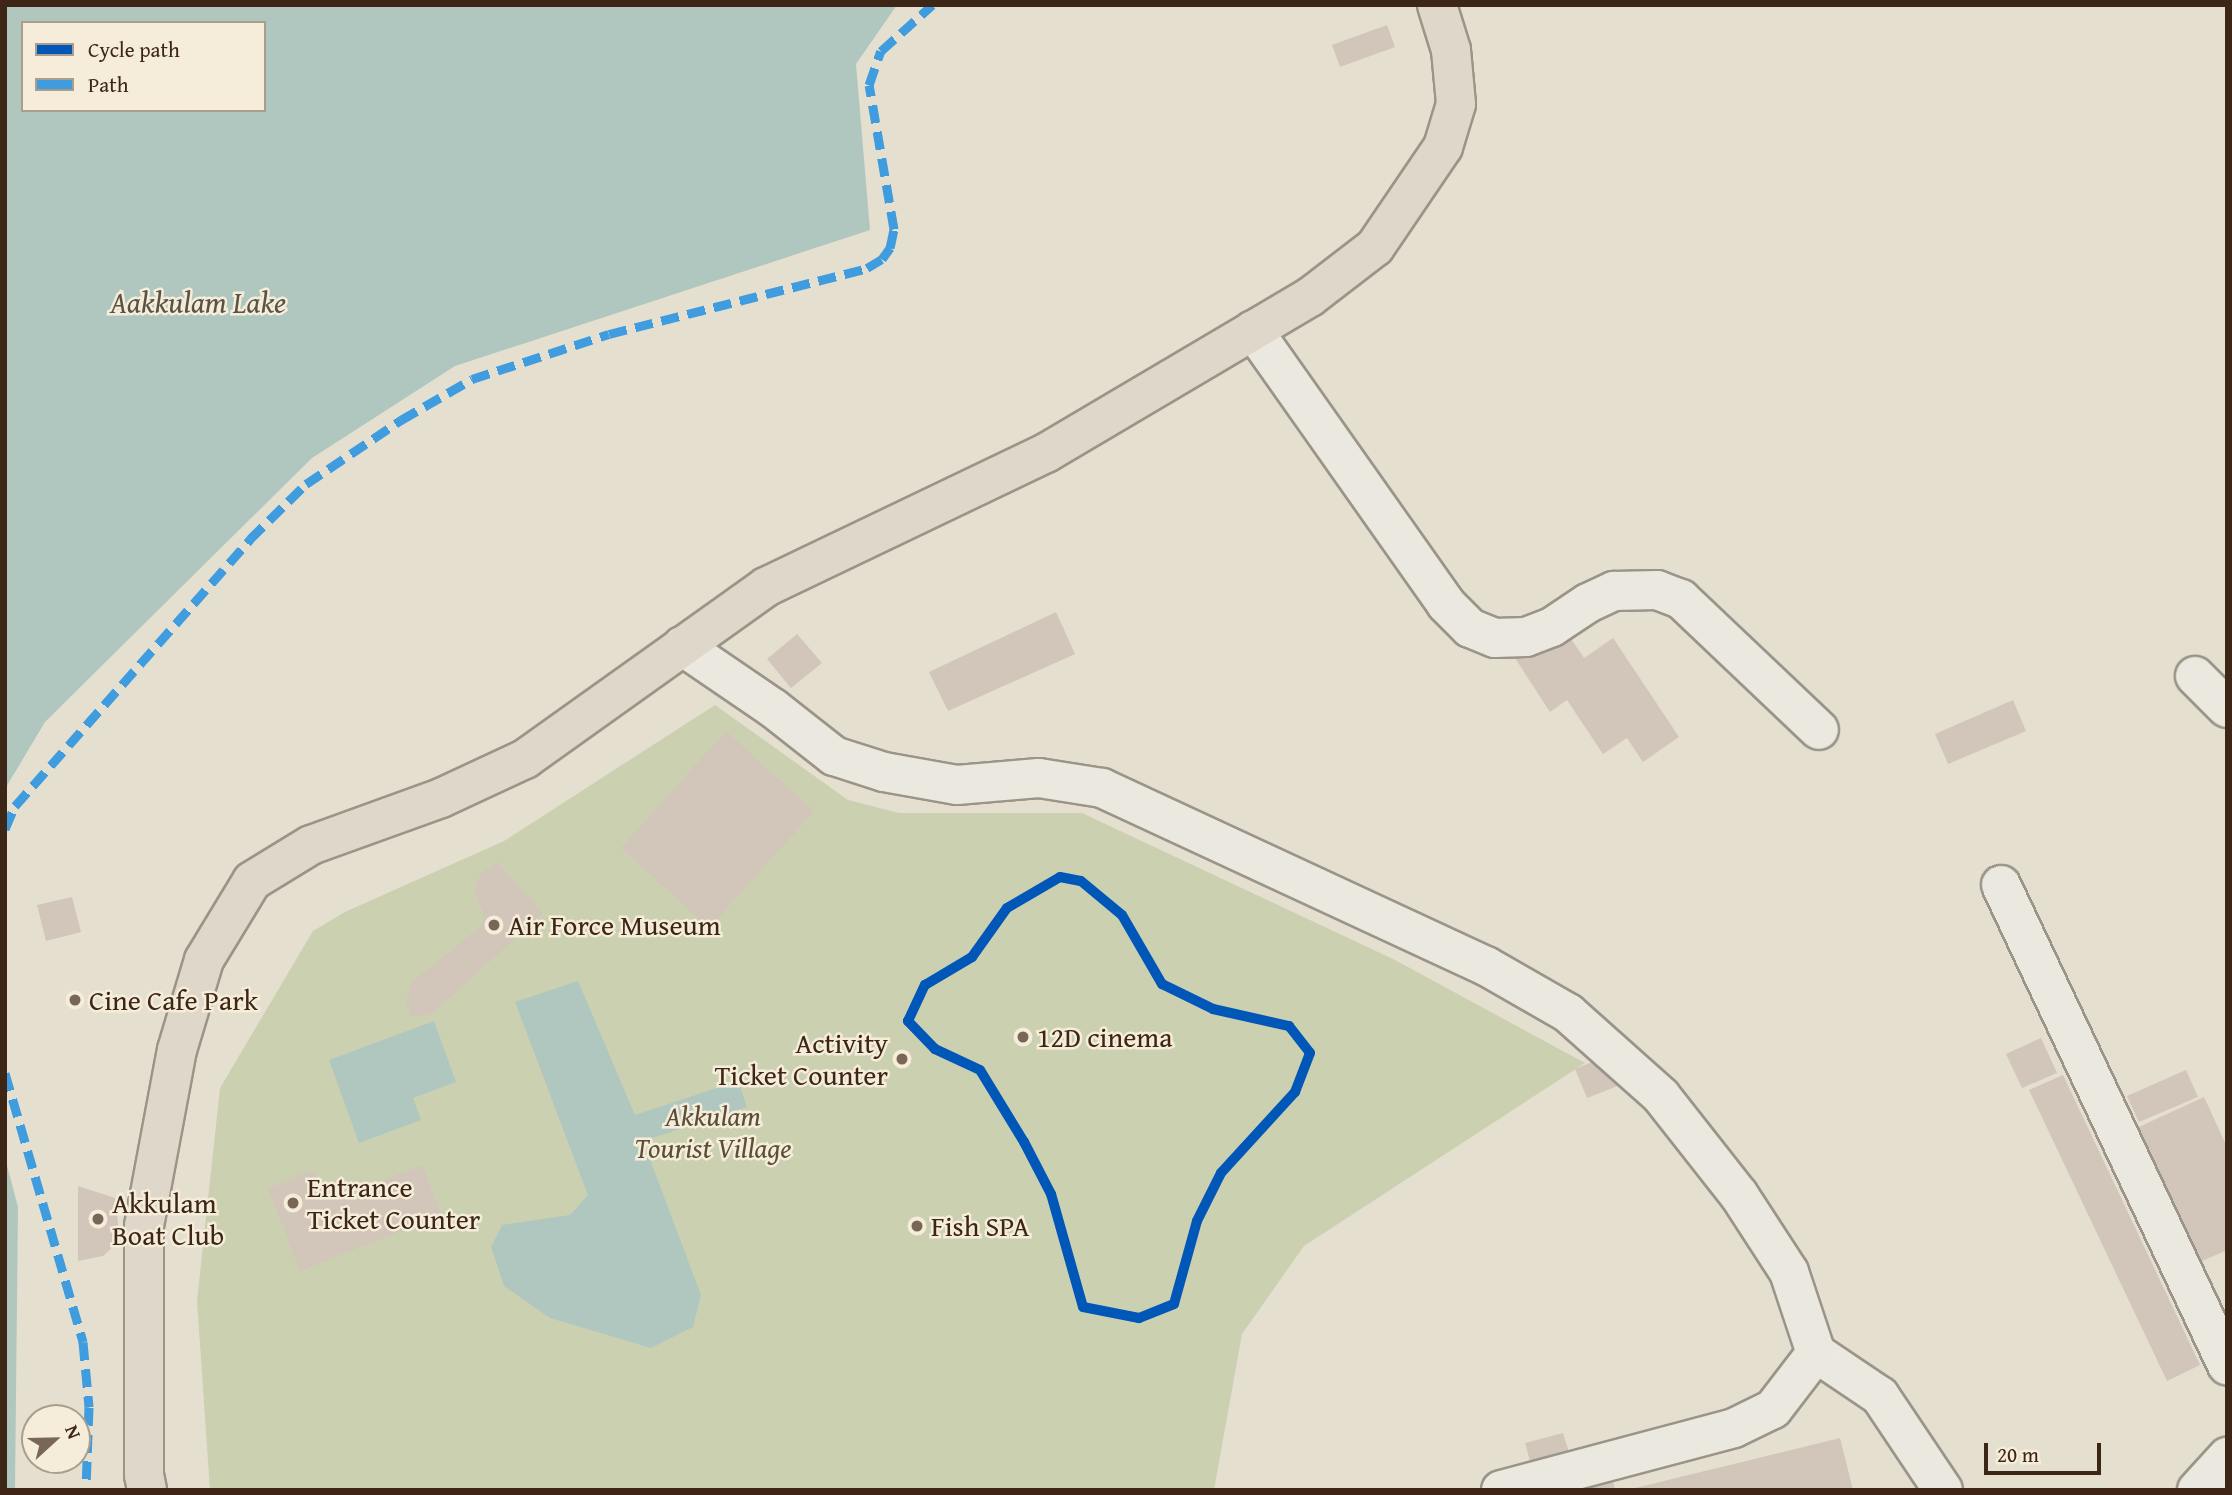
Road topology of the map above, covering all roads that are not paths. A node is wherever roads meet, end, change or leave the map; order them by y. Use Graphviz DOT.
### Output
graph roads {
  1 [pos="1437,5"];
  2 [pos="1254,330"];
  3 [pos="682,646"];
  4 [pos="2195,676"];
  5 [pos="2227,708"];
  6 [pos="1819,730"];
  7 [pos="2001,886"];
  8 [pos="1816,1353"];
  9 [pos="2227,1365"];
  10 [pos="2227,1457"];
  11 [pos="147,1490"];
  12 [pos="1501,1490"];
  13 [pos="1943,1490"];
  14 [pos="2197,1490"];
  1 -- 2 [label="main road"];
  2 -- 3 [label="main road"];
  2 -- 6 [label="lane"];
  3 -- 8 [label="lane"];
  3 -- 11 [label="main road"];
  4 -- 5 [label="lane"];
  7 -- 9 [label="lane"];
  8 -- 12 [label="lane"];
  8 -- 13 [label="lane"];
  10 -- 14 [label="lane"];
}
